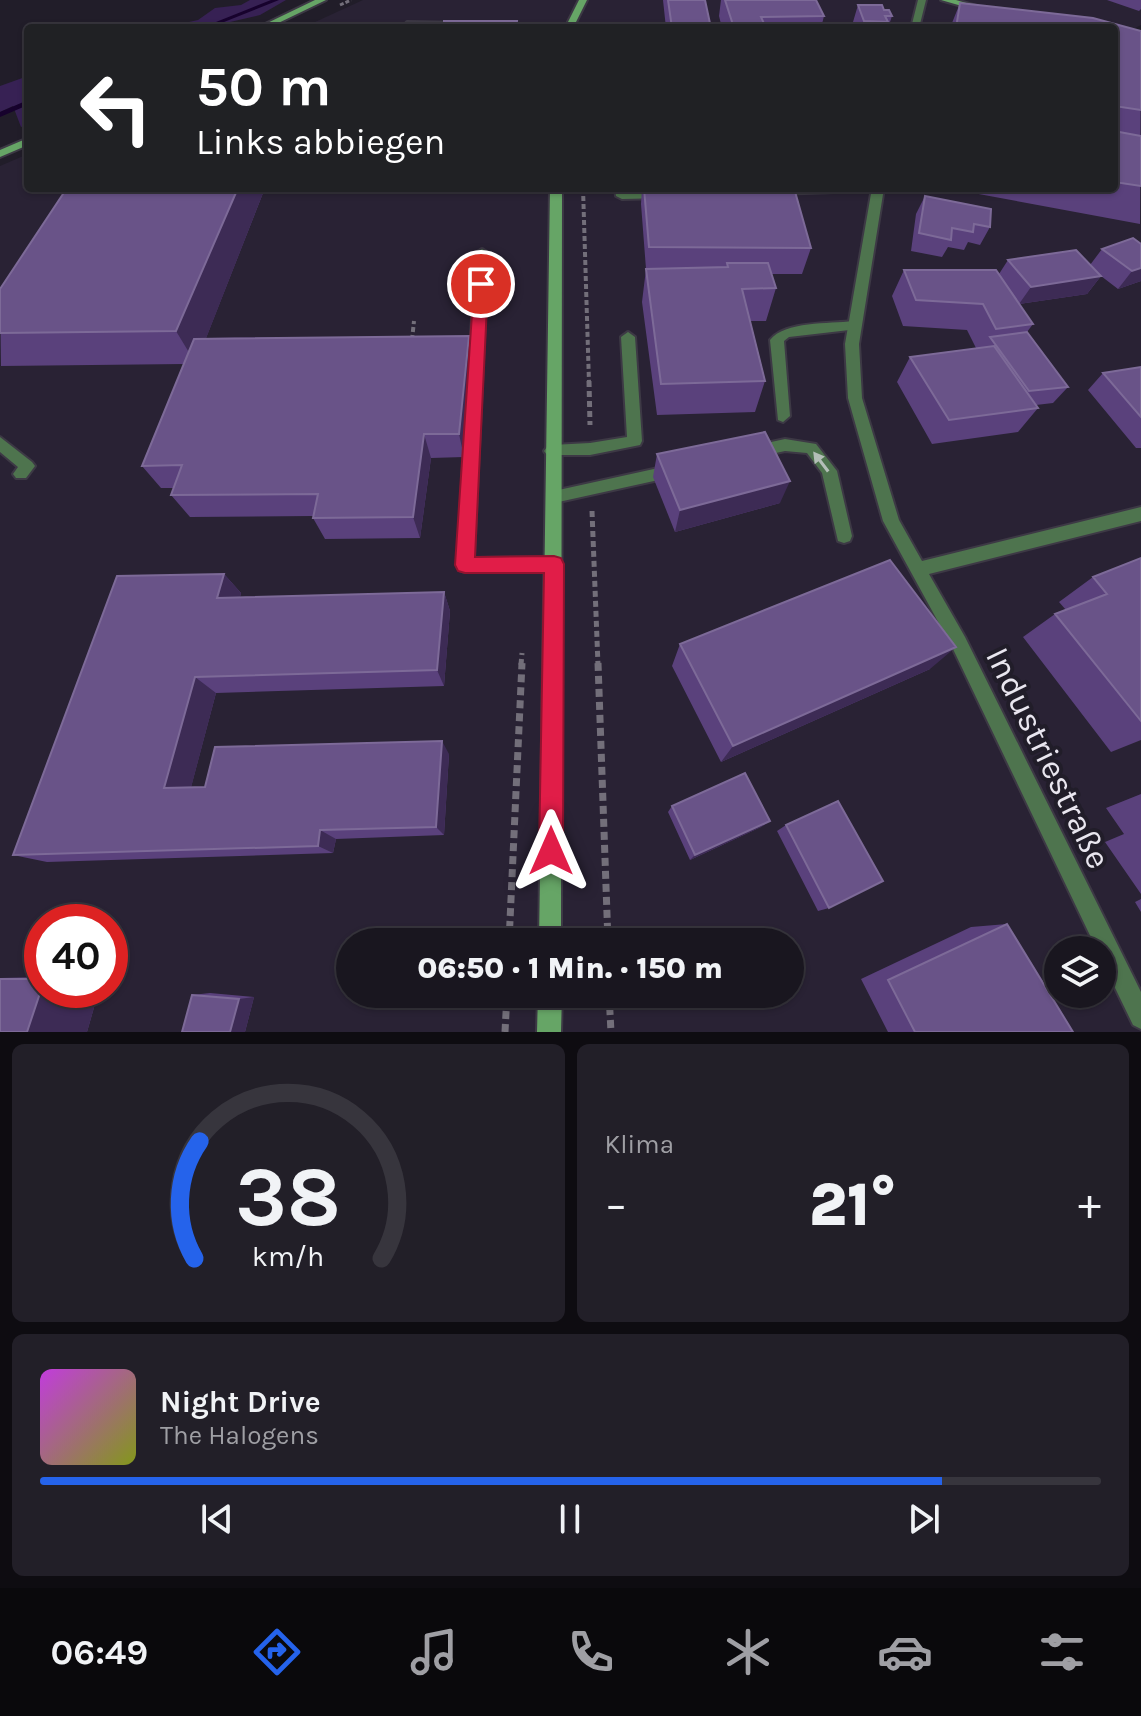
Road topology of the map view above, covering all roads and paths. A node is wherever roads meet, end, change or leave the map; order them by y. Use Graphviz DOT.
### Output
graph roads {
  1 [pos="322,0"];
  2 [pos="336,0"];
  3 [pos="583,0"];
  4 [pos="922,0"];
  5 [pos="945,0"];
  6 [pos="987,10"];
  7 [pos="270,24"];
  8 [pos="286,24"];
  9 [pos="571,24"];
  10 [pos="916,24"];
  11 [pos="24,143"];
  12 [pos="0,154"];
  13 [pos="556,192"];
  14 [pos="583,192"];
  15 [pos="622,192"];
  16 [pos="877,192"];
  17 [pos="685,194"];
  18 [pos="482,253"];
  19 [pos="414,321"];
  20 [pos="853,326"];
  21 [pos="628,337"];
  22 [pos="412,346"];
  23 [pos="783,416"];
  24 [pos="0,443"];
  25 [pos="590,449"];
  26 [pos="552,451"];
  27 [pos="740,455"];
  28 [pos="695,465"];
  29 [pos="21,474"];
  30 [pos="591,489"];
  31 [pos="554,497"];
  32 [pos="1141,514"];
  33 [pos="844,536"];
  34 [pos="554,564"];
  35 [pos="919,569"];
  36 [pos="550,928"];
  37 [pos="607,928"];
  38 [pos="506,1008"];
  39 [pos="550,1008"];
  40 [pos="610,1008"];
  41 [pos="1141,1017"];
  42 [pos="505,1032"];
  43 [pos="549,1032"];
  44 [pos="611,1032"];
  1 -- 7 [label="street"];
  2 -- 8 [label="street"];
  3 -- 9 [label="street"];
  4 -- 10 [label="street"];
  5 -- 6 [label="street"];
  11 -- 12 [label="street"];
  13 -- 26 [label="street"];
  14 -- 25 [label="path"];
  15 -- 17 [label="street"];
  16 -- 20 [label="street, Industriestraße"];
  18 -- 34 [label="street"];
  19 -- 22 [label="path"];
  20 -- 23 [label="street"];
  20 -- 35 [label="street, Industriestraße"];
  21 -- 25 [label="street"];
  24 -- 29 [label="street"];
  25 -- 26 [label="street"];
  26 -- 31 [label="street"];
  33 -- 27 [label="street, one-way"];
  28 -- 30 [label="street"];
  30 -- 31 [label="street"];
  30 -- 37 [label="path"];
  31 -- 34 [label="street"];
  32 -- 35 [label="street"];
  34 -- 36 [label="street"];
  35 -- 41 [label="street, Industriestraße"];
  38 -- 42 [label="path"];
  39 -- 43 [label="street"];
  40 -- 44 [label="path"];
}
